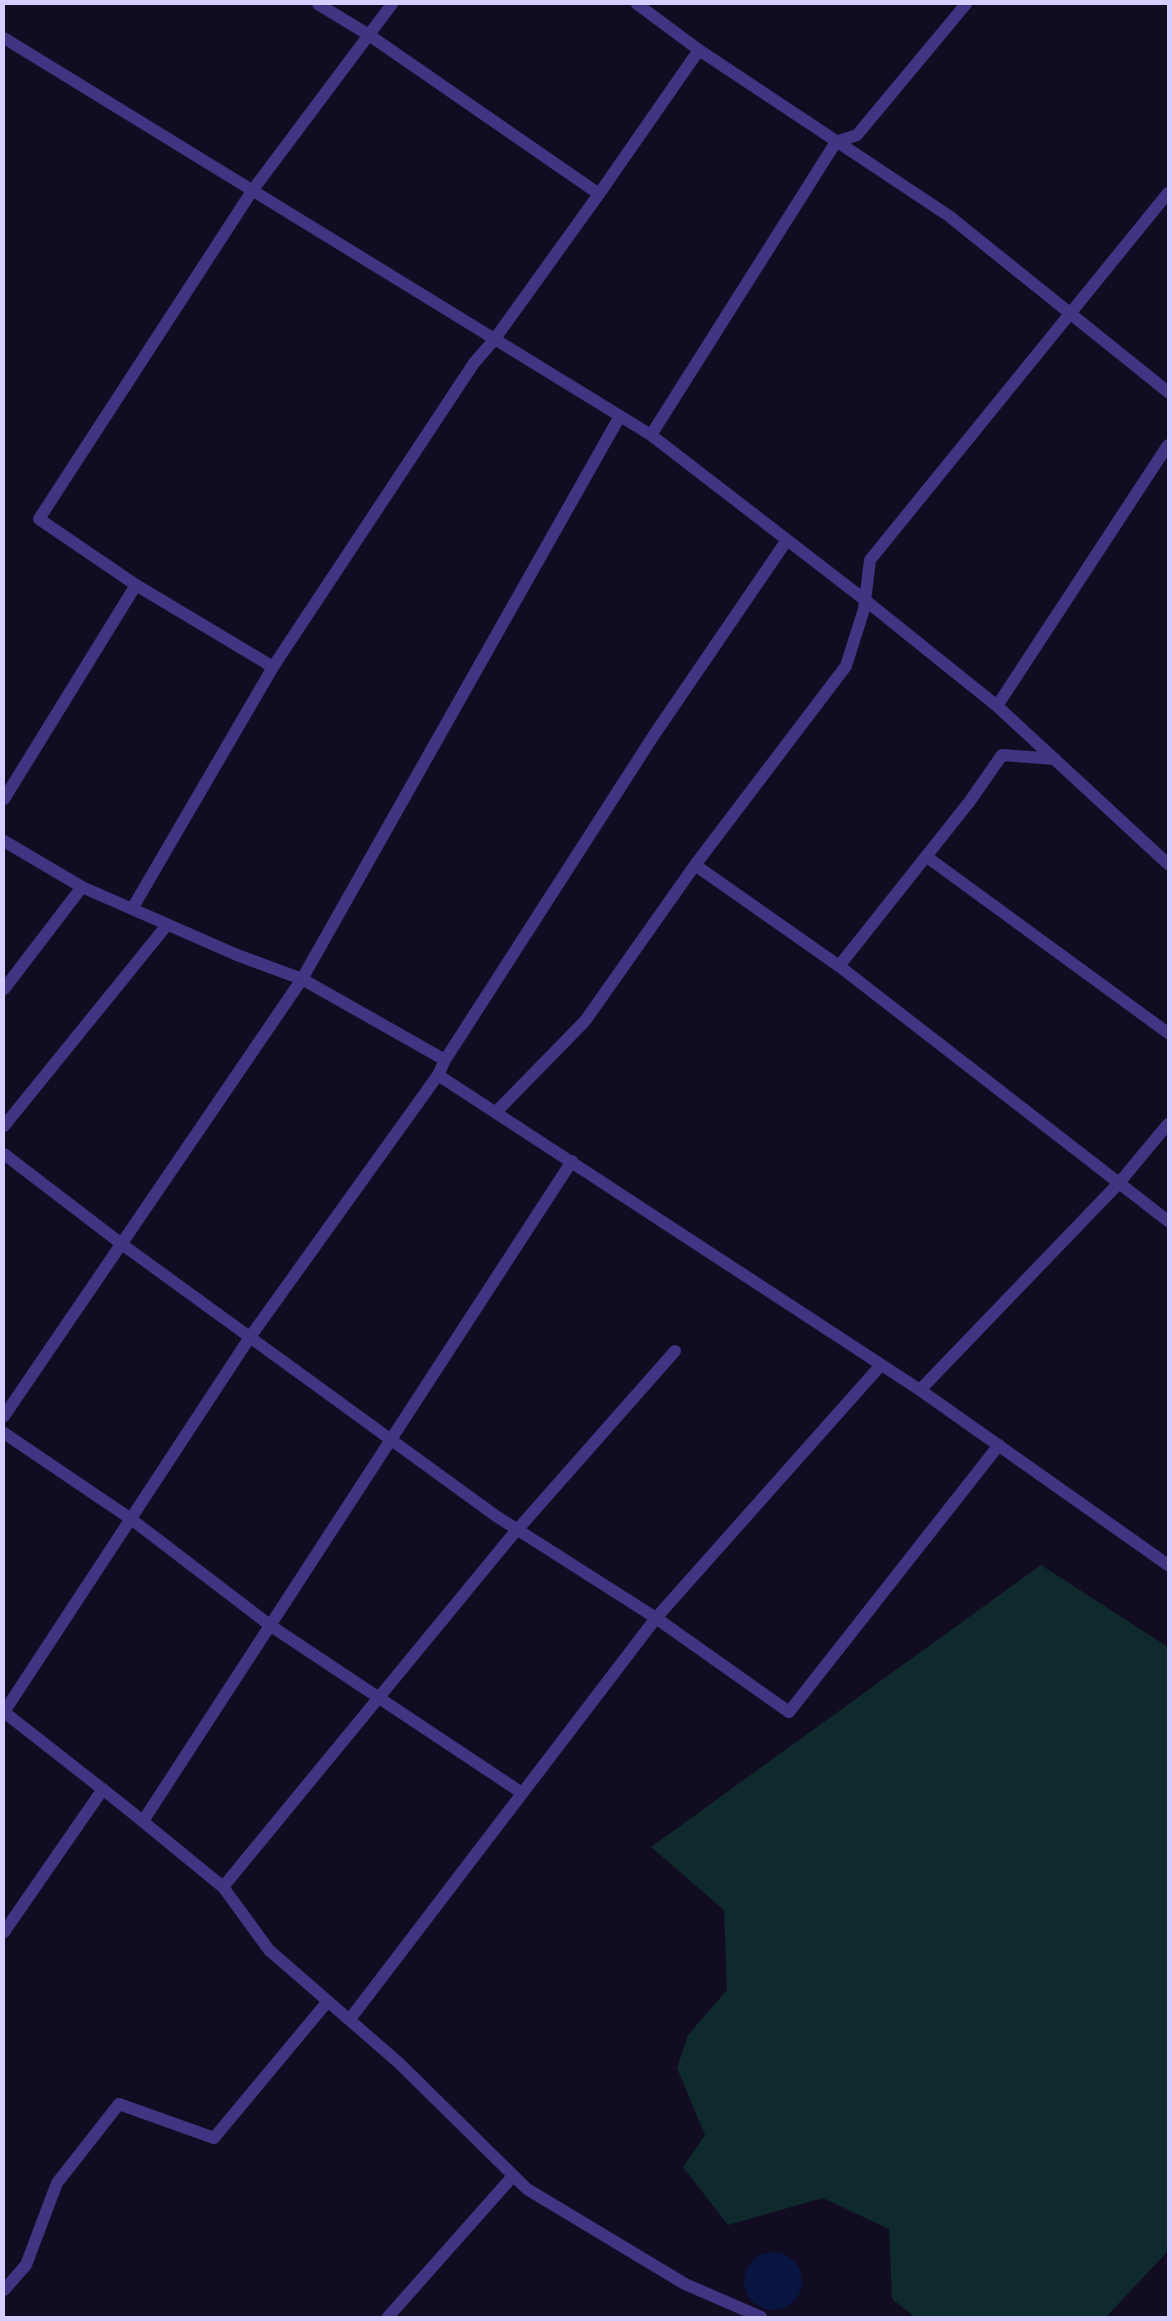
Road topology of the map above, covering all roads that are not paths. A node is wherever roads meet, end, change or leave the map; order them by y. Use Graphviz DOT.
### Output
graph roads {
  1 [pos="318,4"];
  2 [pos="392,4"];
  3 [pos="637,4"];
  4 [pos="966,4"];
  5 [pos="369,35"];
  6 [pos="4,38"];
  7 [pos="699,50"];
  8 [pos="836,142"];
  9 [pos="252,191"];
  10 [pos="1168,193"];
  11 [pos="600,194"];
  12 [pos="1071,314"];
  13 [pos="494,340"];
  14 [pos="1168,392"];
  15 [pos="620,416"];
  16 [pos="651,435"];
  17 [pos="1168,444"];
  18 [pos="787,540"];
  19 [pos="136,586"];
  20 [pos="865,600"];
  21 [pos="273,667"];
  22 [pos="997,706"];
  23 [pos="1055,760"];
  24 [pos="4,799"];
  25 [pos="4,841"];
  26 [pos="927,857"];
  27 [pos="1168,864"];
  28 [pos="694,865"];
  29 [pos="82,887"];
  30 [pos="132,909"];
  31 [pos="167,924"];
  32 [pos="839,966"];
  33 [pos="302,979"];
  34 [pos="4,989"];
  35 [pos="1168,1034"];
  36 [pos="445,1060"];
  37 [pos="438,1076"];
  38 [pos="496,1112"];
  39 [pos="1168,1124"];
  40 [pos="4,1126"];
  41 [pos="4,1154"];
  42 [pos="572,1161"];
  43 [pos="1118,1183"];
  44 [pos="1168,1221"];
  45 [pos="123,1245"];
  46 [pos="250,1337"];
  47 [pos="675,1350"];
  48 [pos="882,1365"];
  49 [pos="920,1390"];
  50 [pos="4,1416"];
  51 [pos="4,1433"];
  52 [pos="392,1441"];
  53 [pos="999,1444"];
  54 [pos="131,1519"];
  55 [pos="517,1530"];
  56 [pos="1168,1565"];
  57 [pos="656,1618"];
  58 [pos="271,1626"];
  59 [pos="379,1698"];
  60 [pos="4,1712"];
  61 [pos="103,1789"];
  62 [pos="522,1793"];
  63 [pos="142,1820"];
  64 [pos="223,1887"];
  65 [pos="4,1932"];
  66 [pos="328,2001"];
  67 [pos="350,2019"];
  68 [pos="514,2176"];
  69 [pos="4,2290"];
  70 [pos="388,2317"];
  71 [pos="761,2317"];
  1 -- 5 [label="street"];
  2 -- 5 [label="street"];
  3 -- 7 [label="street"];
  4 -- 8 [label="street"];
  5 -- 9 [label="street"];
  5 -- 11 [label="street"];
  6 -- 9 [label="street"];
  7 -- 8 [label="street"];
  7 -- 11 [label="street"];
  8 -- 12 [label="street"];
  8 -- 16 [label="street"];
  9 -- 13 [label="street"];
  9 -- 19 [label="street"];
  10 -- 12 [label="street"];
  11 -- 13 [label="street"];
  12 -- 14 [label="street"];
  12 -- 20 [label="street"];
  13 -- 15 [label="street"];
  13 -- 21 [label="street"];
  15 -- 16 [label="street"];
  15 -- 33 [label="street"];
  16 -- 18 [label="street"];
  17 -- 22 [label="street"];
  18 -- 20 [label="street"];
  18 -- 36 [label="street"];
  19 -- 21 [label="street"];
  19 -- 24 [label="street"];
  20 -- 22 [label="street"];
  20 -- 28 [label="street"];
  21 -- 30 [label="street"];
  22 -- 23 [label="street"];
  23 -- 26 [label="street"];
  23 -- 27 [label="street"];
  25 -- 29 [label="street"];
  26 -- 32 [label="street"];
  26 -- 35 [label="street"];
  28 -- 32 [label="street"];
  28 -- 38 [label="street"];
  29 -- 30 [label="street"];
  29 -- 34 [label="street"];
  30 -- 31 [label="street"];
  31 -- 33 [label="street"];
  31 -- 40 [label="street"];
  32 -- 43 [label="street"];
  33 -- 36 [label="street"];
  33 -- 45 [label="street"];
  36 -- 37 [label="street"];
  37 -- 38 [label="street"];
  37 -- 46 [label="street"];
  38 -- 42 [label="street"];
  39 -- 43 [label="street"];
  41 -- 45 [label="street"];
  42 -- 48 [label="street"];
  42 -- 52 [label="street"];
  43 -- 44 [label="street"];
  43 -- 49 [label="street"];
  45 -- 46 [label="street"];
  45 -- 50 [label="street"];
  46 -- 52 [label="street"];
  46 -- 54 [label="street"];
  47 -- 55 [label="street"];
  48 -- 49 [label="street"];
  48 -- 57 [label="street"];
  49 -- 53 [label="street"];
  51 -- 54 [label="street"];
  52 -- 55 [label="street"];
  52 -- 58 [label="street"];
  53 -- 56 [label="street"];
  53 -- 57 [label="street"];
  54 -- 58 [label="street"];
  54 -- 60 [label="street"];
  55 -- 57 [label="street"];
  55 -- 59 [label="street"];
  57 -- 62 [label="street"];
  58 -- 59 [label="street"];
  58 -- 63 [label="street"];
  59 -- 62 [label="street"];
  59 -- 64 [label="street"];
  60 -- 61 [label="street"];
  61 -- 63 [label="street"];
  61 -- 65 [label="street"];
  62 -- 67 [label="street"];
  63 -- 64 [label="street"];
  64 -- 66 [label="street"];
  66 -- 67 [label="street"];
  66 -- 69 [label="street"];
  67 -- 68 [label="street"];
  68 -- 70 [label="street"];
  68 -- 71 [label="street"];
}
